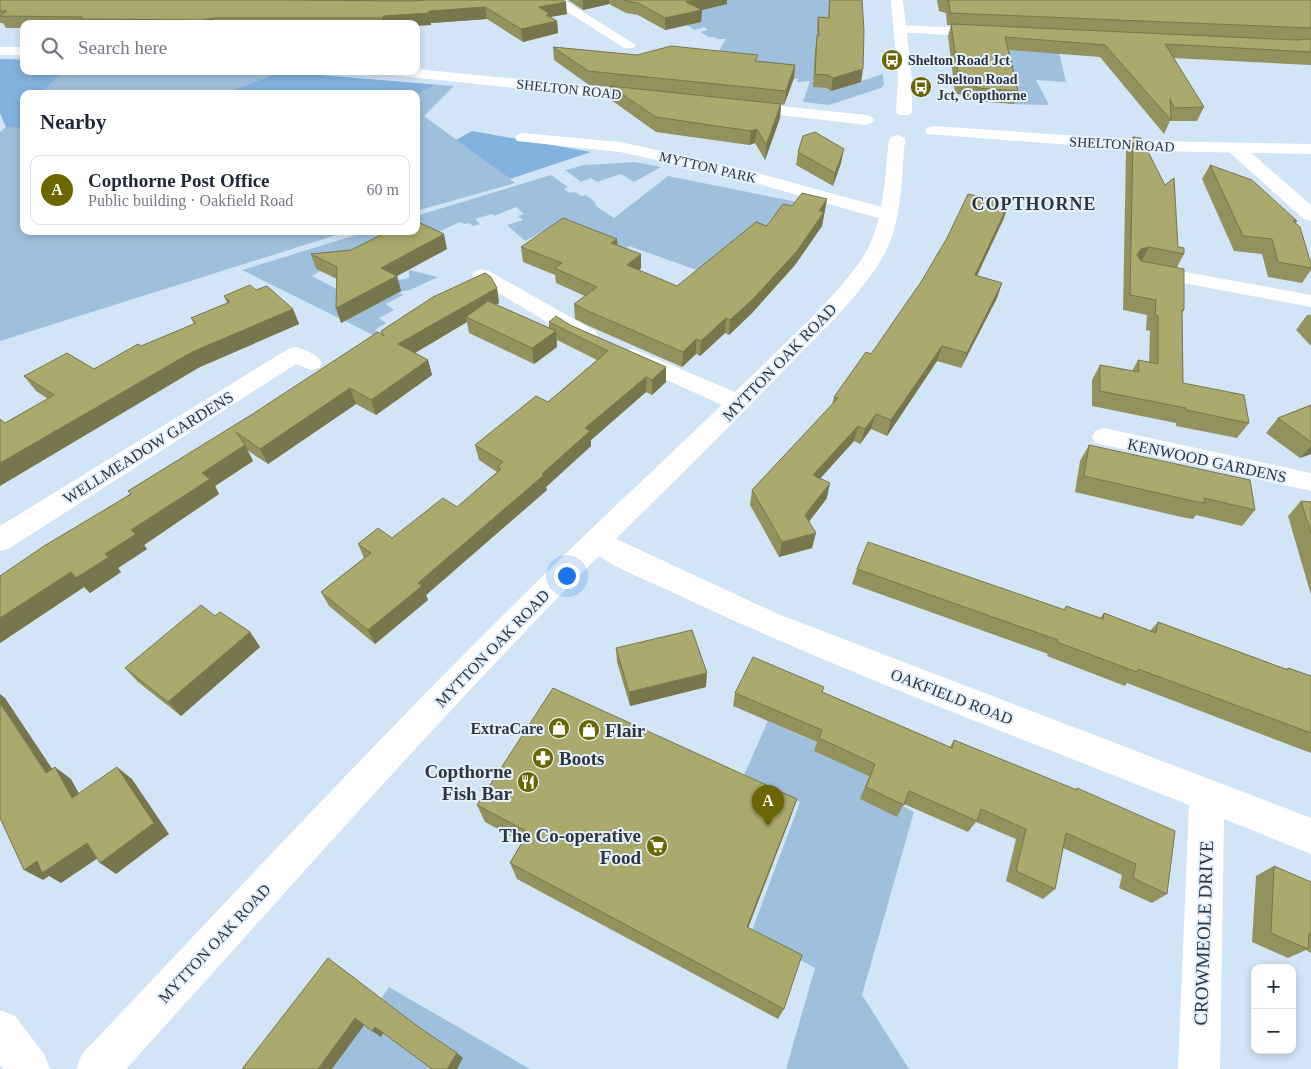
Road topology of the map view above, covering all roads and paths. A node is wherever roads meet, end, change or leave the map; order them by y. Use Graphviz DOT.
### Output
graph roads {
  1 [pos="555,0"];
  2 [pos="897,0"];
  3 [pos="900,29"];
  4 [pos="1000,34"];
  5 [pos="629,45"];
  6 [pos="0,51"];
  7 [pos="20,51"];
  8 [pos="420,74"];
  9 [pos="663,99"];
  10 [pos="728,106"];
  11 [pos="904,112"];
  12 [pos="878,114"];
  13 [pos="933,131"];
  14 [pos="884,137"];
  15 [pos="523,138"];
  16 [pos="1235,148"];
  17 [pos="1311,149"];
  18 [pos="889,215"];
  19 [pos="1311,215"];
  20 [pos="1141,270"];
  21 [pos="482,275"];
  22 [pos="1311,301"];
  23 [pos="296,354"];
  24 [pos="739,403"];
  25 [pos="1104,437"];
  26 [pos="1311,482"];
  27 [pos="0,540"];
  28 [pos="599,542"];
  29 [pos="1207,796"];
  30 [pos="1311,836"];
  31 [pos="0,1031"];
  32 [pos="29,1069"];
  33 [pos="97,1069"];
  34 [pos="1199,1069"];
  1 -- 5 [label="main road"];
  2 -- 3 [label="main road"];
  3 -- 4 [label="main road"];
  3 -- 11 [label="main road"];
  6 -- 7 [label="main road"];
  8 -- 9 [label="main road, SHELTON ROAD"];
  10 -- 12 [label="main road"];
  11 -- 12 [label="main road"];
  11 -- 13 [label="main road"];
  12 -- 14 [label="main road"];
  13 -- 14 [label="main road"];
  13 -- 16 [label="main road, SHELTON ROAD"];
  14 -- 18 [label="main road, MYTTON OAK ROAD"];
  15 -- 18 [label="main road, MYTTON PARK"];
  16 -- 17 [label="main road, SHELTON ROAD"];
  16 -- 19 [label="main road"];
  18 -- 24 [label="main road, MYTTON OAK ROAD"];
  20 -- 22 [label="main road"];
  21 -- 24 [label="main road"];
  23 -- 27 [label="main road, WELLMEADOW GARDENS"];
  24 -- 28 [label="main road, MYTTON OAK ROAD"];
  25 -- 26 [label="main road, KENWOOD GARDENS"];
  28 -- 29 [label="main road, OAKFIELD ROAD"];
  28 -- 33 [label="main road, MYTTON OAK ROAD"];
  29 -- 30 [label="main road, OAKFIELD ROAD"];
  29 -- 34 [label="main road, CROWMEOLE DRIVE"];
  31 -- 32 [label="main road"];
}
